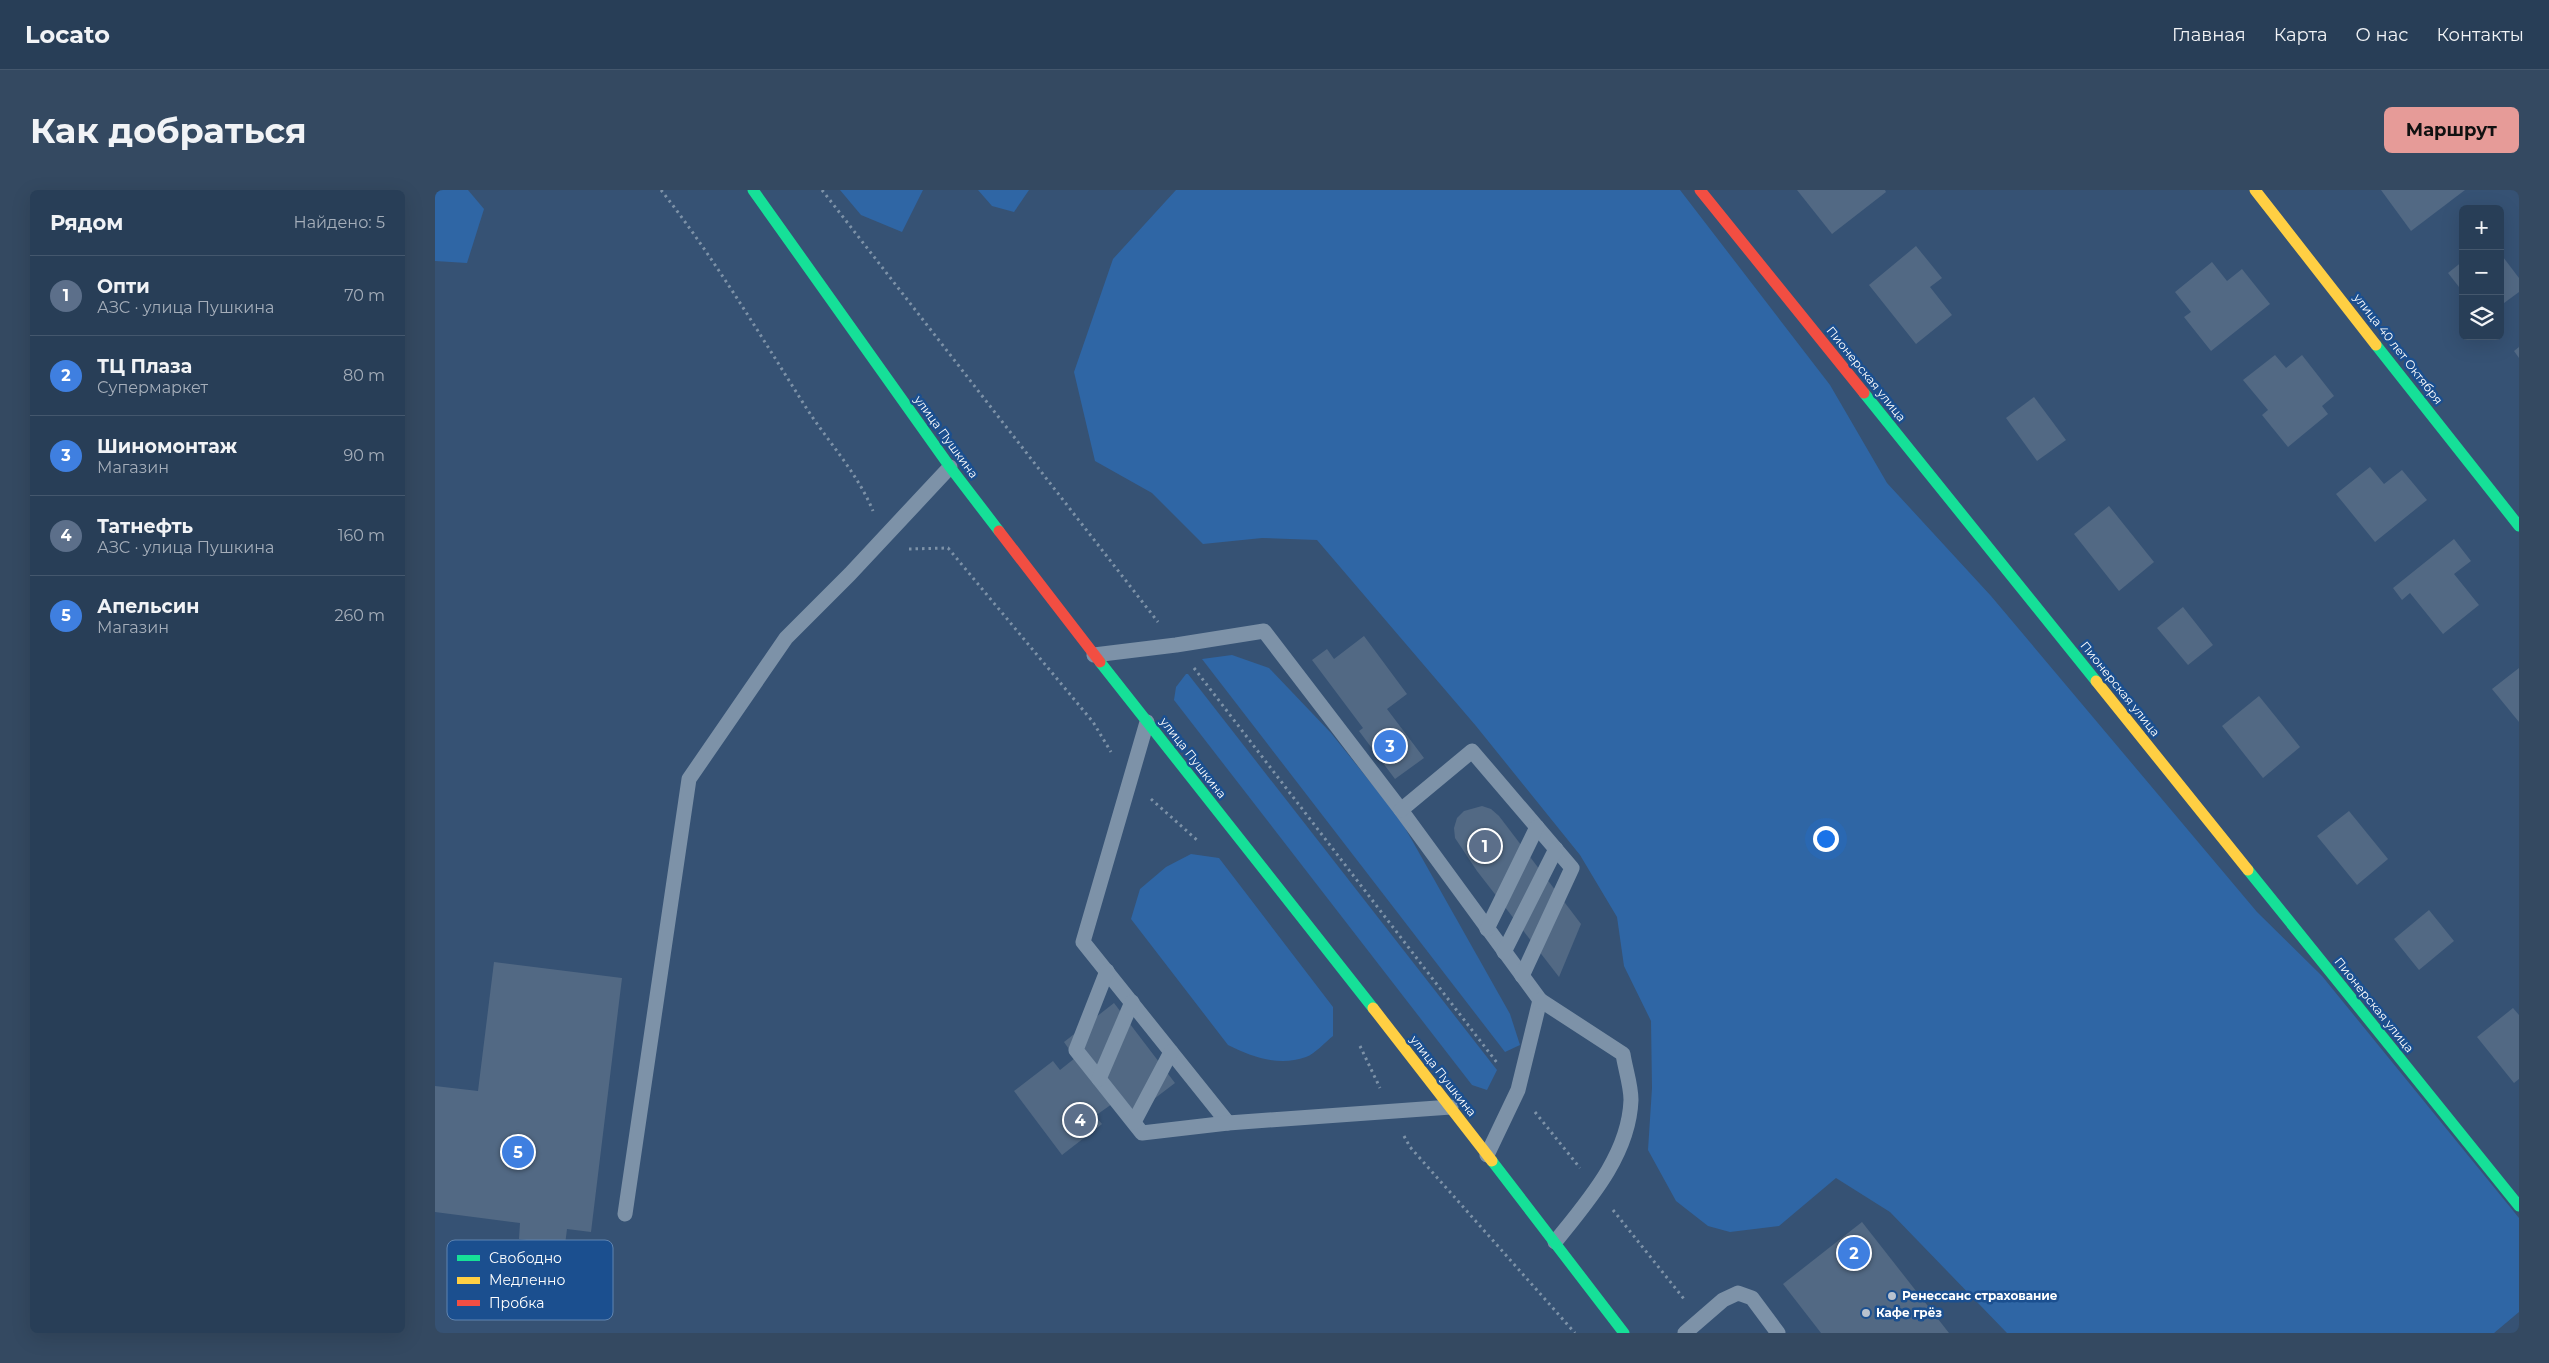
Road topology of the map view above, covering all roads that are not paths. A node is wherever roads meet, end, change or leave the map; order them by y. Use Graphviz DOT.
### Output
graph roads {
  1 [pos="753,190"];
  2 [pos="1700,190"];
  3 [pos="2255,190"];
  4 [pos="949,466"];
  5 [pos="2519,526"];
  6 [pos="1094,655"];
  7 [pos="1147,722"];
  8 [pos="1401,810"];
  9 [pos="1537,827"];
  10 [pos="1556,849"];
  11 [pos="1487,929"];
  12 [pos="1505,952"];
  13 [pos="1107,971"];
  14 [pos="1522,976"];
  15 [pos="1540,1000"];
  16 [pos="1132,1002"];
  17 [pos="1171,1052"];
  18 [pos="1099,1079"];
  19 [pos="1451,1107"];
  20 [pos="1134,1122"];
  21 [pos="1228,1123"];
  22 [pos="1487,1155"];
  23 [pos="2519,1206"];
  24 [pos="625,1214"];
  25 [pos="1555,1242"];
  26 [pos="1624,1333"];
  27 [pos="1685,1333"];
  28 [pos="1778,1333"];
  1 -- 4 [label="street, улица Пушкина"];
  2 -- 23 [label="street, Пионерская улица"];
  3 -- 5 [label="street, улица 40 лет Октября"];
  4 -- 6 [label="street, улица Пушкина"];
  4 -- 24 [label="lane"];
  6 -- 7 [label="street, улица Пушкина"];
  6 -- 8 [label="lane"];
  7 -- 13 [label="lane"];
  7 -- 19 [label="street, улица Пушкина"];
  8 -- 9 [label="lane"];
  8 -- 11 [label="lane"];
  9 -- 10 [label="lane"];
  9 -- 11 [label="lane"];
  10 -- 12 [label="lane"];
  10 -- 14 [label="lane"];
  11 -- 12 [label="lane"];
  12 -- 14 [label="lane"];
  13 -- 16 [label="lane"];
  13 -- 18 [label="lane"];
  14 -- 15 [label="lane"];
  15 -- 22 [label="lane"];
  15 -- 25 [label="lane"];
  16 -- 17 [label="lane"];
  16 -- 18 [label="lane"];
  17 -- 20 [label="lane"];
  17 -- 21 [label="lane"];
  18 -- 20 [label="lane"];
  19 -- 21 [label="lane"];
  19 -- 22 [label="street, улица Пушкина"];
  20 -- 21 [label="lane"];
  22 -- 25 [label="street, улица Пушкина"];
  25 -- 26 [label="street, улица Пушкина"];
  27 -- 28 [label="lane"];
}
